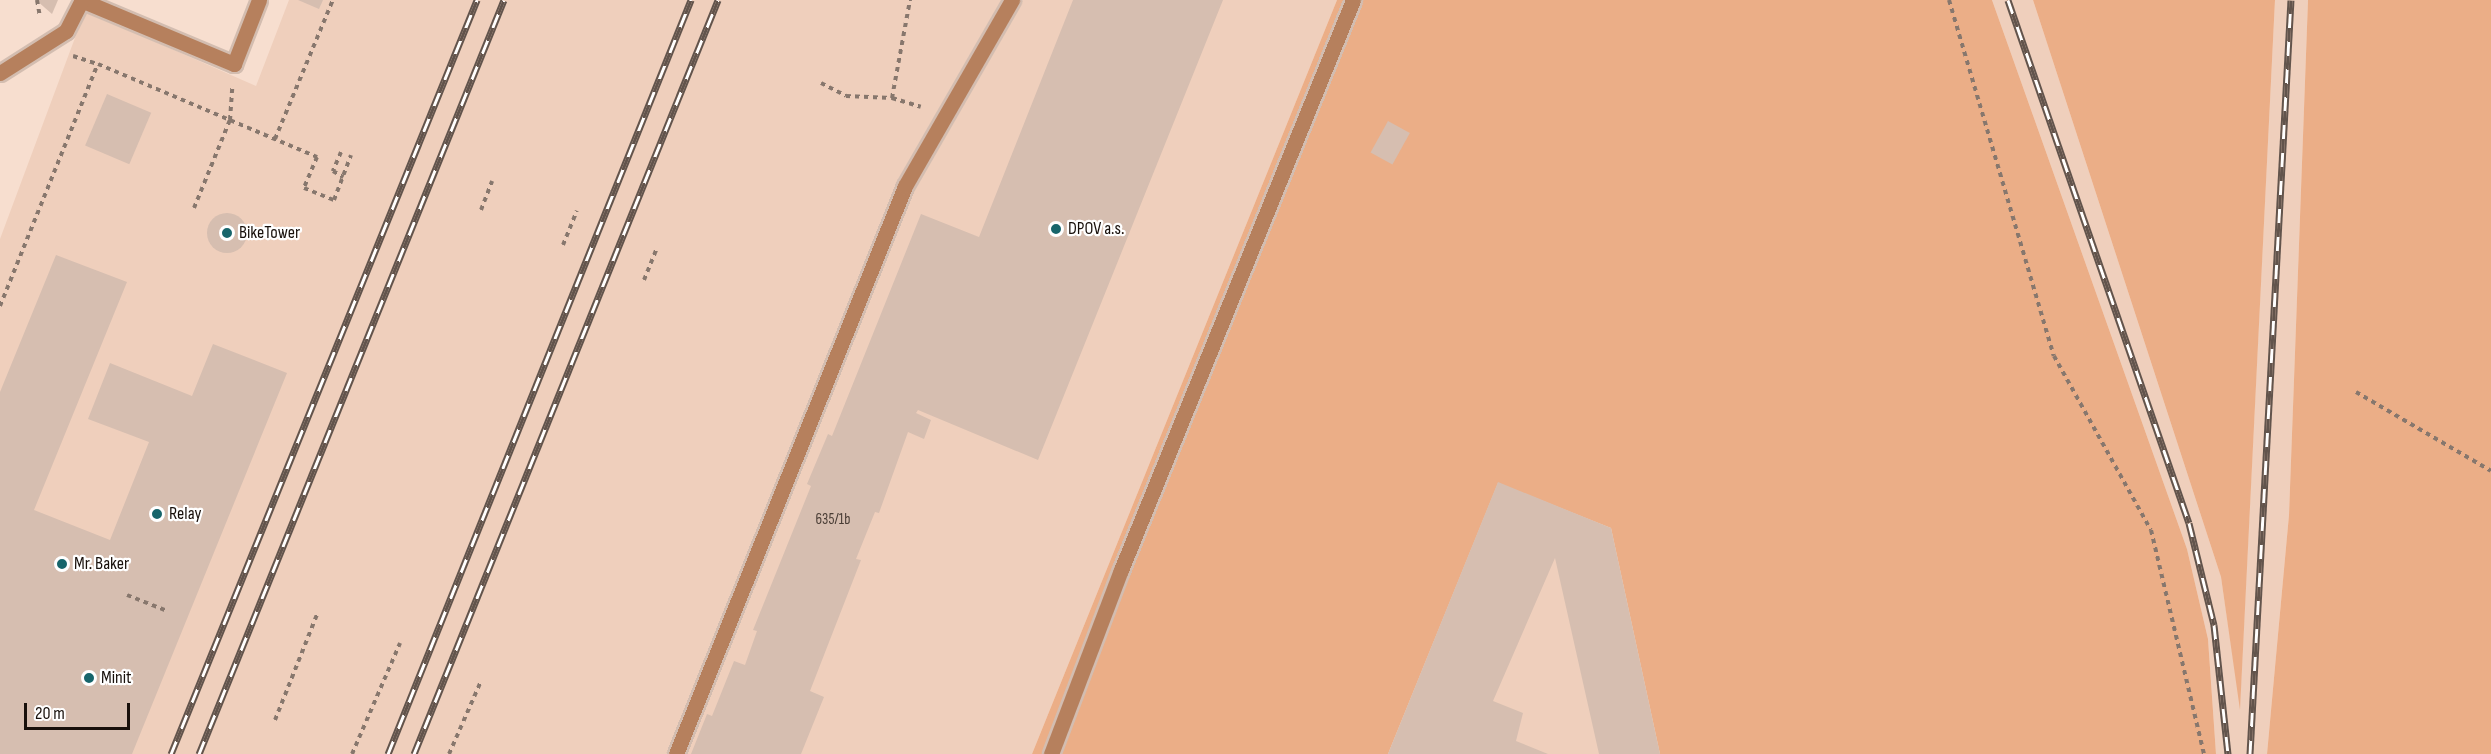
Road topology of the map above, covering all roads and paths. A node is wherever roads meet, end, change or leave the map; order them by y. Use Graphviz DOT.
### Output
graph roads {
  1 [pos="82,0"];
  2 [pos="333,0"];
  3 [pos="910,0"];
  4 [pos="1012,0"];
  5 [pos="1353,0"];
  6 [pos="1949,0"];
  7 [pos="255,1"];
  8 [pos="0,73"];
  9 [pos="821,83"];
  10 [pos="892,98"];
  11 [pos="230,120"];
  12 [pos="941,121"];
  13 [pos="275,139"];
  14 [pos="341,153"];
  15 [pos="351,155"];
  16 [pos="343,177"];
  17 [pos="492,181"];
  18 [pos="194,208"];
  19 [pos="481,210"];
  20 [pos="578,211"];
  21 [pos="563,245"];
  22 [pos="657,248"];
  23 [pos="644,280"];
  24 [pos="0,306"];
  25 [pos="2356,392"];
  26 [pos="2491,471"];
  27 [pos="127,595"];
  28 [pos="167,611"];
  29 [pos="318,612"];
  30 [pos="400,643"];
  31 [pos="481,681"];
  32 [pos="275,720"];
  33 [pos="352,754"];
  34 [pos="449,754"];
  35 [pos="675,754"];
  36 [pos="1051,754"];
  37 [pos="2204,754"];
  1 -- 7 [label="lane"];
  1 -- 8 [label="lane"];
  2 -- 13 [label="path"];
  3 -- 10 [label="path"];
  4 -- 12 [label="lane"];
  5 -- 36 [label="lane"];
  6 -- 37 [label="path"];
  9 -- 10 [label="path"];
  10 -- 12 [label="path"];
  11 -- 13 [label="path"];
  11 -- 18 [label="path"];
  11 -- 24 [label="path"];
  12 -- 35 [label="lane"];
  13 -- 16 [label="path"];
  14 -- 16 [label="path"];
  15 -- 16 [label="path"];
  17 -- 19 [label="path"];
  20 -- 21 [label="path"];
  22 -- 23 [label="path"];
  25 -- 26 [label="path"];
  27 -- 28 [label="path"];
  29 -- 32 [label="path"];
  30 -- 33 [label="path"];
  31 -- 34 [label="path"];
}
